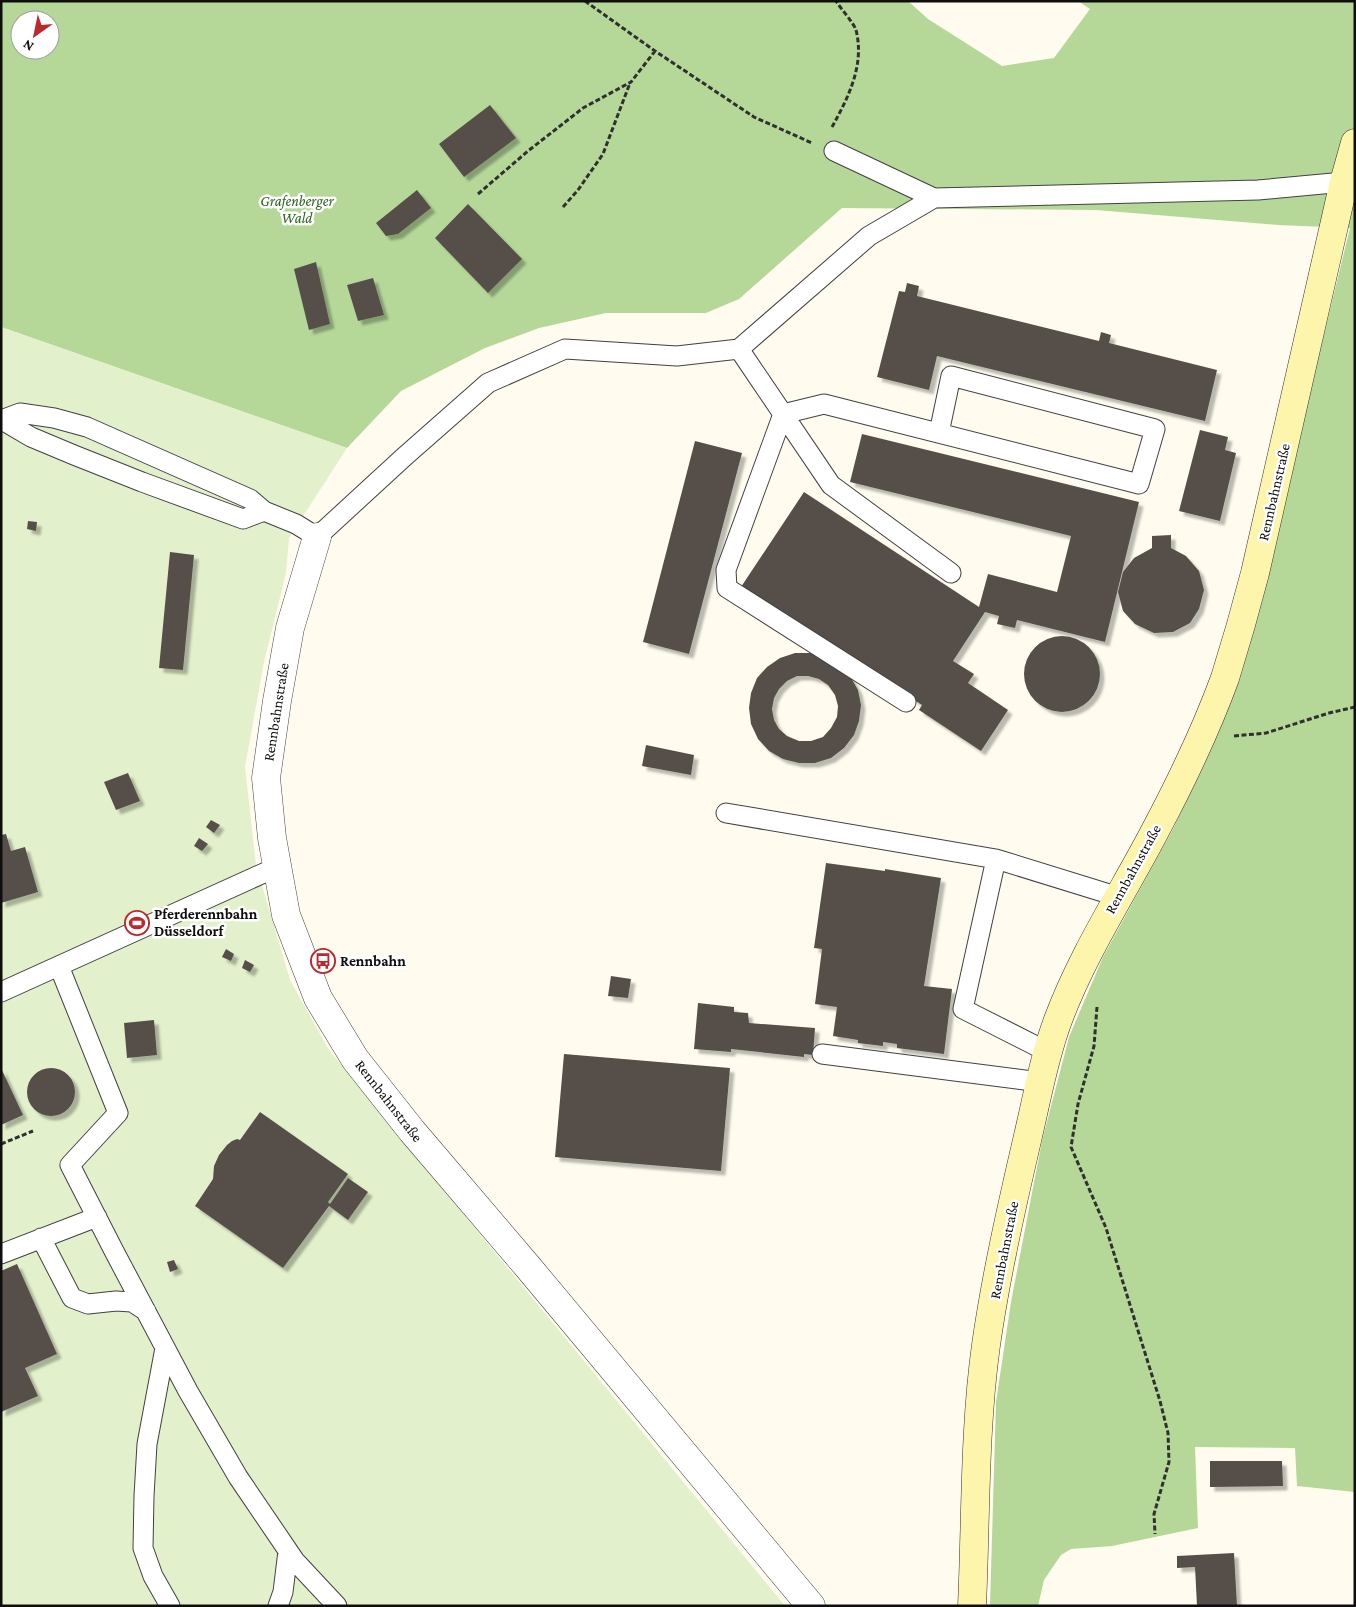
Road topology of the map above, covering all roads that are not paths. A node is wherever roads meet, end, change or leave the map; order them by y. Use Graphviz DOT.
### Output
graph roads {
  1 [pos="1355,143"];
  2 [pos="828,149"];
  3 [pos="1344,182"];
  4 [pos="934,198"];
  5 [pos="739,349"];
  6 [pos="782,414"];
  7 [pos="2,420"];
  8 [pos="939,433"];
  9 [pos="264,511"];
  10 [pos="316,537"];
  11 [pos="951,573"];
  12 [pos="906,702"];
  13 [pos="726,813"];
  14 [pos="996,859"];
  15 [pos="277,867"];
  16 [pos="1119,897"];
  17 [pos="59,966"];
  18 [pos="1,992"];
  19 [pos="1048,1052"];
  20 [pos="822,1054"];
  21 [pos="1040,1082"];
  22 [pos="97,1217"];
  23 [pos="41,1238"];
  24 [pos="1,1254"];
  25 [pos="146,1311"];
  26 [pos="166,1348"];
  27 [pos="288,1551"];
  28 [pos="170,1606"];
  29 [pos="278,1606"];
  30 [pos="337,1606"];
  31 [pos="811,1606"];
  32 [pos="972,1606"];
  1 -- 3 [label="street, Rennbahnstraße"];
  2 -- 4 [label="lane"];
  3 -- 4 [label="lane"];
  3 -- 16 [label="street, Rennbahnstraße"];
  4 -- 5 [label="lane"];
  5 -- 6 [label="lane"];
  5 -- 10 [label="lane"];
  6 -- 8 [label="lane"];
  6 -- 11 [label="lane"];
  6 -- 12 [label="lane"];
  7 -- 9 [label="lane"];
  7 -- 9 [label="lane"];
  8 -- 8 [label="lane"];
  9 -- 10 [label="lane"];
  10 -- 15 [label="street, Rennbahnstraße"];
  13 -- 14 [label="lane"];
  14 -- 16 [label="lane"];
  14 -- 19 [label="lane"];
  15 -- 17 [label="lane"];
  15 -- 31 [label="street, Rennbahnstraße"];
  16 -- 19 [label="street, Rennbahnstraße"];
  17 -- 18 [label="lane"];
  17 -- 22 [label="lane"];
  19 -- 21 [label="street, Rennbahnstraße"];
  20 -- 21 [label="lane"];
  21 -- 32 [label="street, Rennbahnstraße"];
  22 -- 23 [label="lane"];
  22 -- 25 [label="lane"];
  23 -- 24 [label="lane"];
  23 -- 25 [label="lane"];
  25 -- 26 [label="lane"];
  26 -- 27 [label="lane"];
  26 -- 28 [label="lane"];
  27 -- 29 [label="lane"];
  27 -- 30 [label="lane"];
}
